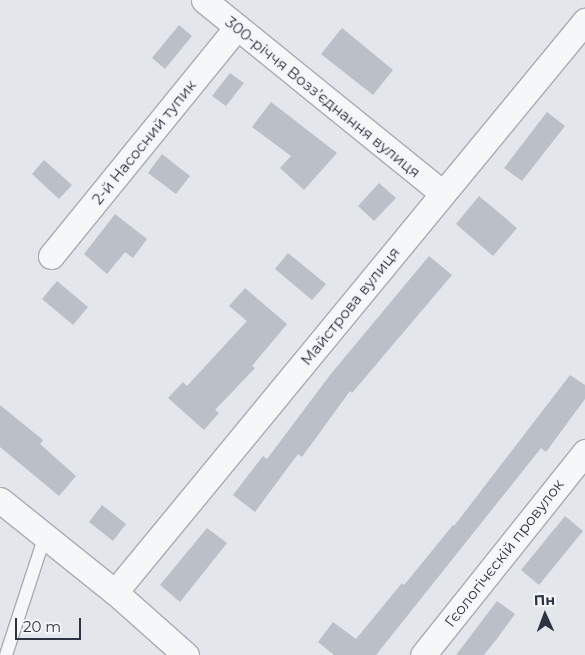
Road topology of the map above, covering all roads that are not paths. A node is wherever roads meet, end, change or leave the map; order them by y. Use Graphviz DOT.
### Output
graph roads {
  1 [pos="204,0"];
  2 [pos="585,21"];
  3 [pos="237,27"];
  4 [pos="442,193"];
  5 [pos="51,256"];
  6 [pos="585,452"];
  7 [pos="0,500"];
  8 [pos="45,536"];
  9 [pos="115,592"];
  10 [pos="6,655"];
  11 [pos="186,655"];
  12 [pos="424,655"];
  1 -- 3 [label="street, 300-річчя Возз’єднання вулиця"];
  2 -- 4 [label="street, Майстрова вулиця"];
  3 -- 4 [label="street, 300-річчя Возз’єднання вулиця"];
  3 -- 5 [label="street, 2-й Насосний тупик"];
  4 -- 9 [label="street, Майстрова вулиця"];
  6 -- 12 [label="street, Гєологічєскій провулок"];
  7 -- 8 [label="street"];
  8 -- 9 [label="street"];
  8 -- 10 [label="lane"];
  9 -- 11 [label="street"];
}
